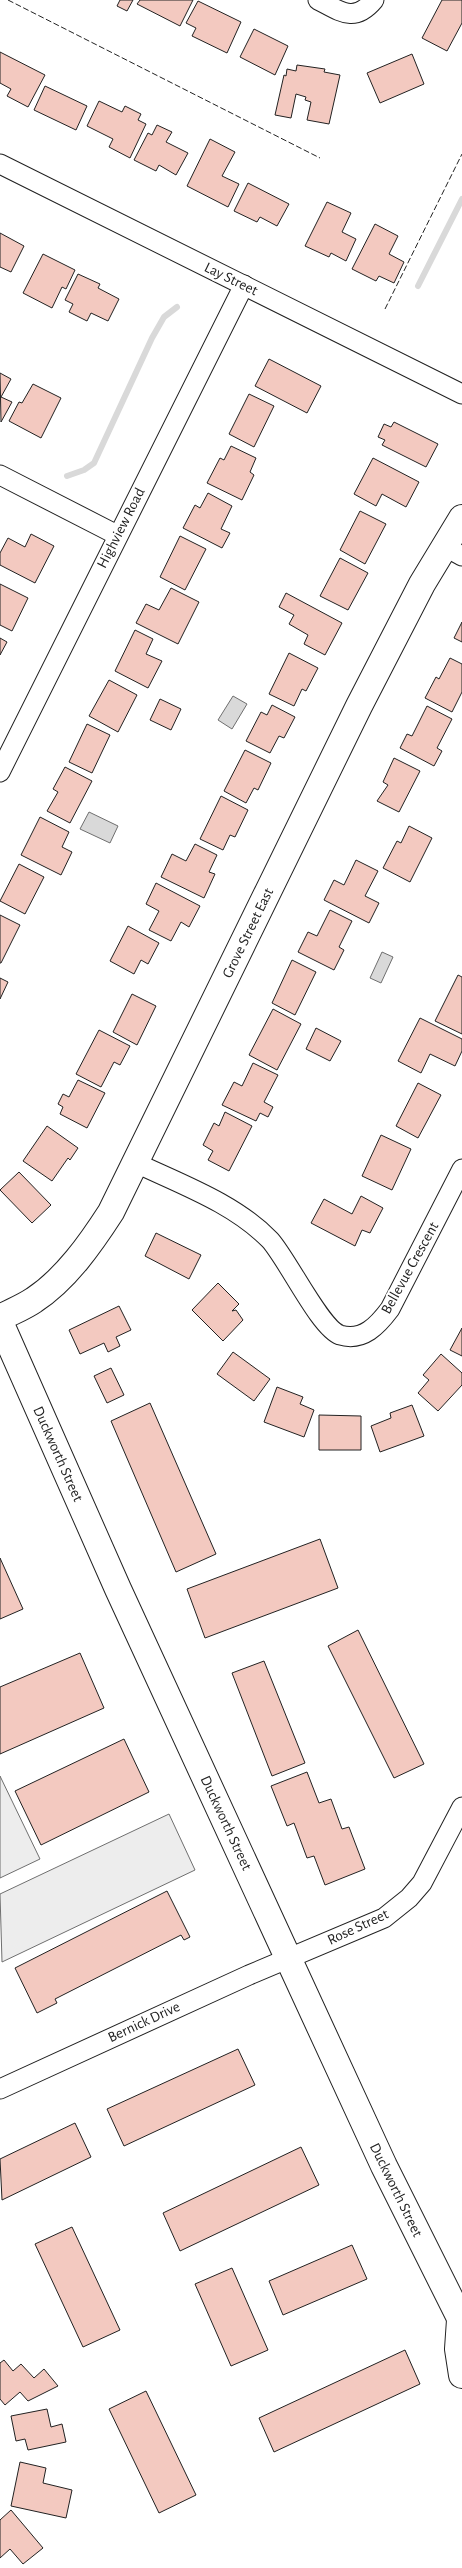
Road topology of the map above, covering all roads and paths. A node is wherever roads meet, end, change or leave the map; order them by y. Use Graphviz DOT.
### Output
graph roads {
  1 [pos="318,0"];
  2 [pos="374,0"];
  3 [pos="0,164"];
  4 [pos="244,285"];
  5 [pos="462,394"];
  6 [pos="0,475"];
  7 [pos="462,518"];
  8 [pos="118,535"];
  9 [pos="453,551"];
  10 [pos="0,772"];
  11 [pos="134,1162"];
  12 [pos="462,1169"];
  13 [pos="0,1320"];
  14 [pos="462,1807"];
  15 [pos="288,1958"];
  16 [pos="0,2089"];
  17 [pos="461,2321"];
  18 [pos="462,2375"];
  1 -- 2 [label="street"];
  3 -- 4 [label="street, Lay Street"];
  4 -- 5 [label="street, Lay Street"];
  4 -- 8 [label="street, Highview Road"];
  6 -- 8 [label="street"];
  7 -- 9 [label="main road, Grove Street East"];
  8 -- 10 [label="street, Highview Road"];
  9 -- 11 [label="main road, Grove Street East"];
  11 -- 12 [label="street, Bellevue Crescent"];
  11 -- 13 [label="main road, Grove Street East"];
  13 -- 15 [label="main road, Duckworth Street"];
  14 -- 15 [label="street, Rose Street"];
  15 -- 16 [label="street, Bernick Drive"];
  15 -- 17 [label="main road, Duckworth Street"];
  17 -- 18 [label="main road, Duckworth Street"];
}
